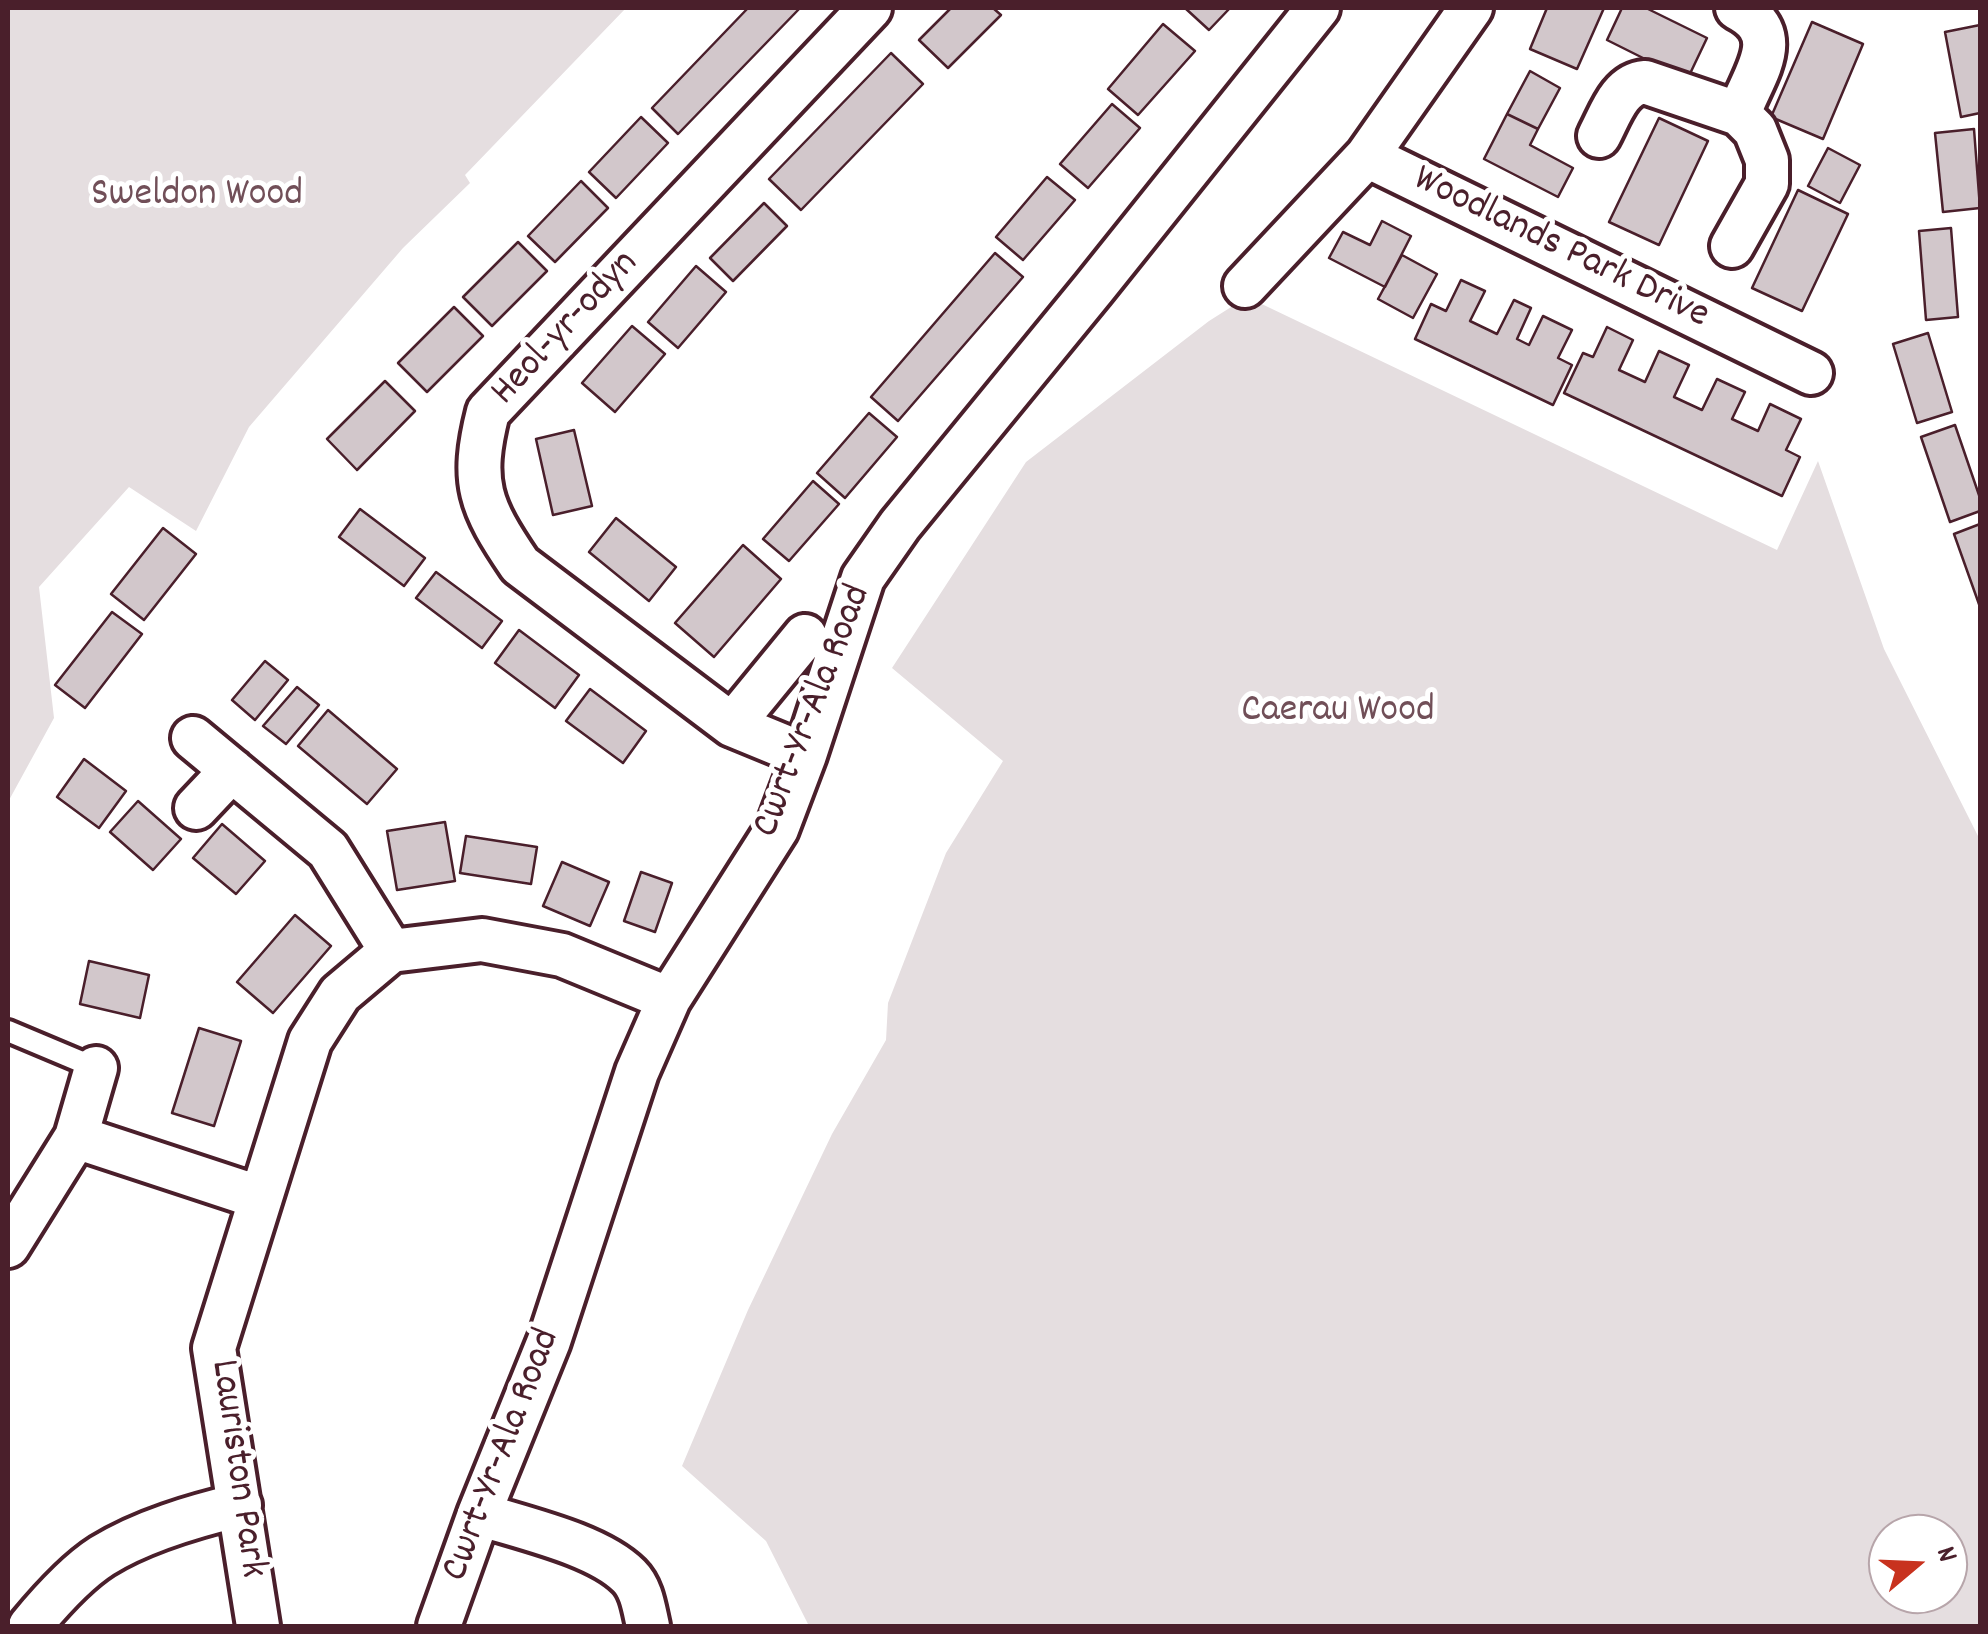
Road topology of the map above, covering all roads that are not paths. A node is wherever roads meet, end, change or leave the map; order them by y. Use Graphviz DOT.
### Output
graph roads {
  1 [pos="870,8"];
  2 [pos="1318,8"];
  3 [pos="1471,8"];
  4 [pos="1737,8"];
  5 [pos="1739,114"];
  6 [pos="1599,136"];
  7 [pos="1367,156"];
  8 [pos="1732,246"];
  9 [pos="1244,286"];
  10 [pos="1811,373"];
  11 [pos="805,636"];
  12 [pos="732,724"];
  13 [pos="193,738"];
  14 [pos="805,755"];
  15 [pos="232,770"];
  16 [pos="196,808"];
  17 [pos="390,951"];
  18 [pos="669,999"];
  19 [pos="8,1030"];
  20 [pos="96,1068"];
  21 [pos="76,1138"];
  22 [pos="261,1198"];
  23 [pos="8,1246"];
  24 [pos="240,1506"];
  25 [pos="479,1514"];
  26 [pos="30,1626"];
  27 [pos="258,1626"];
  28 [pos="439,1626"];
  29 [pos="648,1626"];
  1 -- 12 [label="street, Heol-yr-odyn"];
  2 -- 14 [label="street, Cwrt-Yr-Ala Road"];
  3 -- 7 [label="street"];
  4 -- 5 [label="street"];
  5 -- 6 [label="street"];
  5 -- 8 [label="street"];
  7 -- 9 [label="street"];
  7 -- 10 [label="street, Woodlands Park Drive"];
  11 -- 12 [label="street, Cwrt-Yr-Ala Road"];
  12 -- 14 [label="street, Heol-yr-odyn"];
  13 -- 15 [label="street"];
  14 -- 18 [label="street, Cwrt-Yr-Ala Road"];
  15 -- 16 [label="street"];
  15 -- 17 [label="street"];
  17 -- 18 [label="street"];
  17 -- 22 [label="street, Lauriston Park"];
  18 -- 25 [label="street, Cwrt-Yr-Ala Road"];
  19 -- 20 [label="lane"];
  20 -- 21 [label="street"];
  21 -- 22 [label="street"];
  21 -- 23 [label="street"];
  22 -- 24 [label="street, Lauriston Park"];
  24 -- 26 [label="street"];
  24 -- 27 [label="street, Lauriston Park"];
  25 -- 28 [label="street, Cwrt-Yr-Ala Road"];
  25 -- 29 [label="street"];
}
